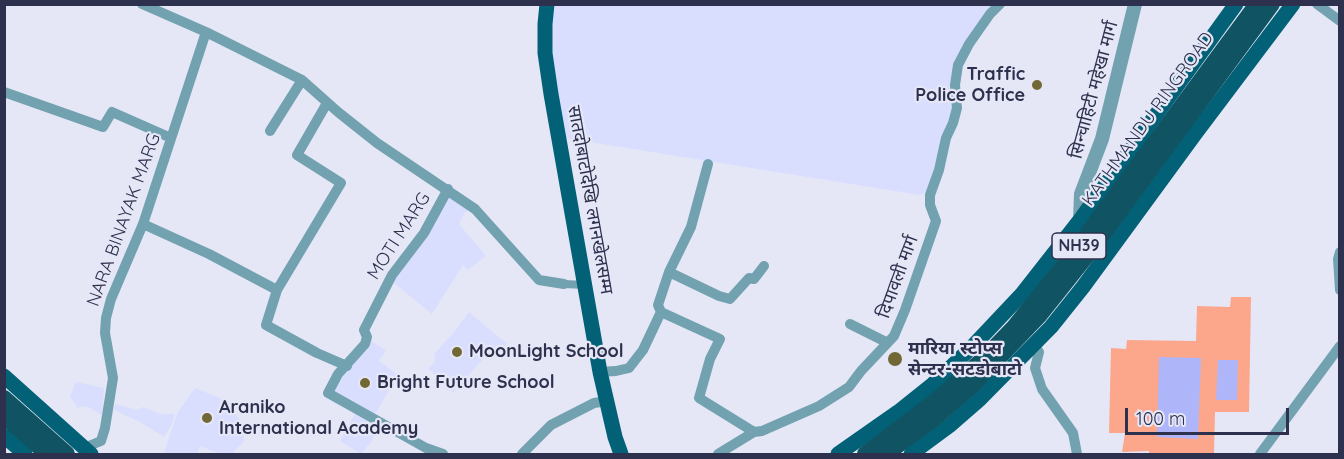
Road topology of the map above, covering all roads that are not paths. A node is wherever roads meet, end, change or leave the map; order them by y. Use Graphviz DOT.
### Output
graph roads {
  1 [pos="142,4"];
  2 [pos="547,4"];
  3 [pos="1000,4"];
  4 [pos="1135,4"];
  5 [pos="1236,4"];
  6 [pos="1257,4"];
  7 [pos="1272,4"];
  8 [pos="1293,4"];
  9 [pos="1317,4"];
  10 [pos="1340,21"];
  11 [pos="206,32"];
  12 [pos="302,80"];
  13 [pos="4,92"];
  14 [pos="327,103"];
  15 [pos="270,131"];
  16 [pos="171,138"];
  17 [pos="708,164"];
  18 [pos="448,189"];
  19 [pos="1080,220"];
  20 [pos="142,224"];
  21 [pos="1340,252"];
  22 [pos="764,266"];
  23 [pos="669,272"];
  24 [pos="564,284"];
  25 [pos="585,285"];
  26 [pos="278,290"];
  27 [pos="1340,290"];
  28 [pos="661,312"];
  29 [pos="850,324"];
  30 [pos="886,342"];
  31 [pos="1034,346"];
  32 [pos="1340,346"];
  33 [pos="347,366"];
  34 [pos="600,372"];
  35 [pos="4,376"];
  36 [pos="4,398"];
  37 [pos="607,401"];
  38 [pos="4,416"];
  39 [pos="754,432"];
  40 [pos="4,436"];
  41 [pos="88,451"];
  42 [pos="25,454"];
  43 [pos="47,454"];
  44 [pos="67,454"];
  45 [pos="443,454"];
  46 [pos="522,454"];
  47 [pos="621,454"];
  48 [pos="718,454"];
  49 [pos="838,454"];
  50 [pos="865,454"];
  51 [pos="886,454"];
  52 [pos="911,454"];
  53 [pos="1077,454"];
  54 [pos="1260,454"];
  1 -- 11 [label="street"];
  2 -- 25 [label="main road, सातदोबाटोदेखि लगनखेलसम्म"];
  3 -- 30 [label="street, दिपावली मार्ग"];
  4 -- 19 [label="street, सिन्चाहिटी महेखा मार्ग"];
  5 -- 19 [label="main road"];
  6 -- 50 [label="highway, KATHMANDU RINGROAD / NH39"];
  7 -- 51 [label="highway, KATHMANDU RINGROAD / NH39"];
  8 -- 31 [label="main road"];
  9 -- 10 [label="street"];
  11 -- 12 [label="street"];
  11 -- 16 [label="street, NARA BINAYAK MARG"];
  12 -- 14 [label="street"];
  12 -- 15 [label="street"];
  13 -- 16 [label="street"];
  14 -- 18 [label="street"];
  14 -- 26 [label="street"];
  16 -- 20 [label="street, NARA BINAYAK MARG"];
  17 -- 23 [label="street"];
  18 -- 24 [label="street"];
  18 -- 33 [label="street, MOTI MARG"];
  19 -- 49 [label="main road"];
  20 -- 26 [label="street"];
  20 -- 41 [label="street, NARA BINAYAK MARG"];
  21 -- 27 [label="street"];
  22 -- 23 [label="street"];
  23 -- 28 [label="street"];
  24 -- 25 [label="street"];
  25 -- 34 [label="main road, सातदोबाटोदेखि लगनखेलसम्म"];
  26 -- 33 [label="street"];
  28 -- 34 [label="street"];
  28 -- 39 [label="street"];
  29 -- 30 [label="street"];
  30 -- 39 [label="street, दिपावली मार्ग"];
  31 -- 52 [label="main road"];
  31 -- 53 [label="street"];
  32 -- 54 [label="street"];
  33 -- 45 [label="street, MOTI MARG"];
  34 -- 37 [label="main road, सातदोबाटोदेखि लगनखेलसम्म"];
  35 -- 41 [label="main road"];
  36 -- 44 [label="highway"];
  37 -- 46 [label="street"];
  37 -- 47 [label="main road, सातदोबाटोदेखि लगनखेलसम्म"];
  38 -- 43 [label="highway"];
  39 -- 48 [label="street, दिपावली मार्ग"];
  40 -- 42 [label="main road"];
}
